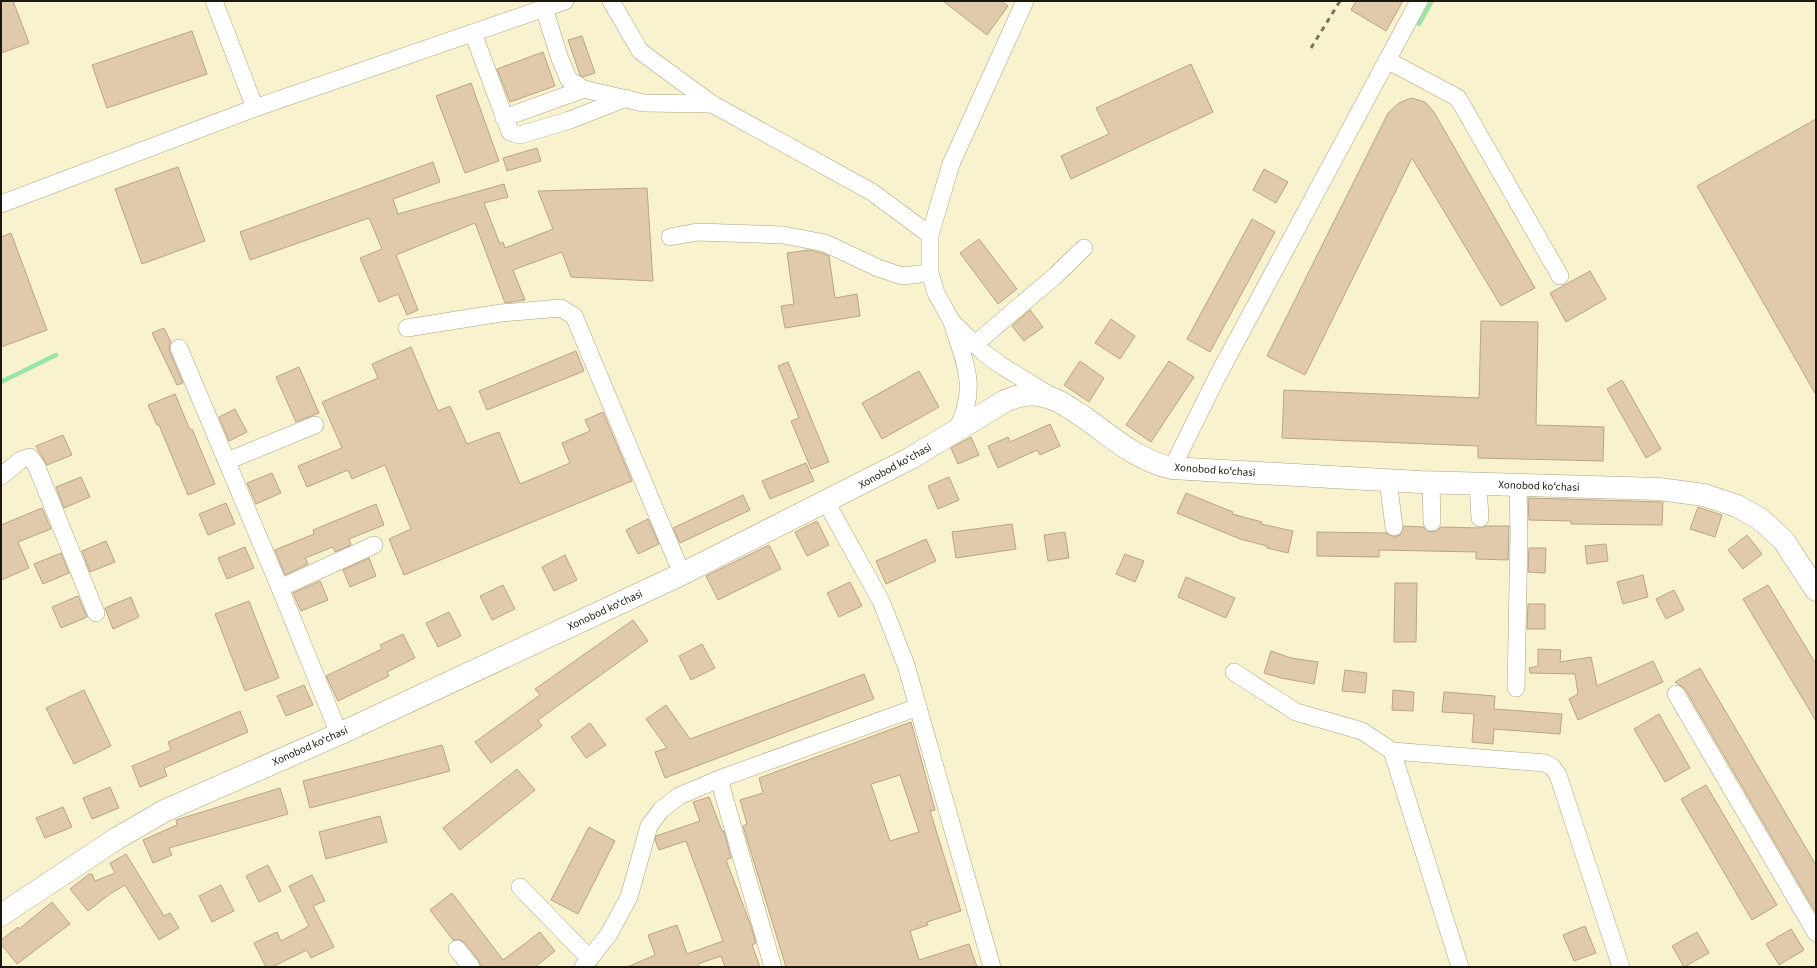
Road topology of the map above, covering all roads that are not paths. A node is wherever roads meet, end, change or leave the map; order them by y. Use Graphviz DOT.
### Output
graph roads {
  1 [pos="214,1"];
  2 [pos="565,1"];
  3 [pos="611,1"];
  4 [pos="1025,1"];
  5 [pos="1419,1"];
  6 [pos="544,8"];
  7 [pos="473,33"];
  8 [pos="1387,60"];
  9 [pos="584,89"];
  10 [pos="626,98"];
  11 [pos="712,104"];
  12 [pos="255,108"];
  13 [pos="504,118"];
  14 [pos="1,204"];
  15 [pos="930,235"];
  16 [pos="670,238"];
  17 [pos="1084,248"];
  18 [pos="930,272"];
  19 [pos="1560,276"];
  20 [pos="952,322"];
  21 [pos="407,328"];
  22 [pos="975,344"];
  23 [pos="179,348"];
  24 [pos="1063,403"];
  25 [pos="315,425"];
  26 [pos="956,431"];
  27 [pos="227,461"];
  28 [pos="1172,468"];
  29 [pos="1,476"];
  30 [pos="1388,480"];
  31 [pos="1431,483"];
  32 [pos="1478,484"];
  33 [pos="1518,485"];
  34 [pos="826,502"];
  35 [pos="1480,518"];
  36 [pos="1432,522"];
  37 [pos="1394,527"];
  38 [pos="374,546"];
  39 [pos="682,574"];
  40 [pos="280,588"];
  41 [pos="1816,590"];
  42 [pos="96,613"];
  43 [pos="1234,672"];
  44 [pos="1516,688"];
  45 [pos="1676,694"];
  46 [pos="918,707"];
  47 [pos="338,734"];
  48 [pos="1392,751"];
  49 [pos="719,779"];
  50 [pos="520,887"];
  51 [pos="1,915"];
  52 [pos="1816,933"];
  53 [pos="457,949"];
  54 [pos="587,963"];
  55 [pos="471,967"];
  56 [pos="774,967"];
  57 [pos="992,967"];
  58 [pos="1460,967"];
  59 [pos="1621,967"];
  1 -- 12 [label="street"];
  2 -- 6 [label="street"];
  3 -- 11 [label="street"];
  4 -- 15 [label="street"];
  5 -- 8 [label="street"];
  6 -- 7 [label="street"];
  6 -- 9 [label="street"];
  7 -- 12 [label="street"];
  7 -- 13 [label="street"];
  8 -- 19 [label="street"];
  8 -- 28 [label="street"];
  9 -- 10 [label="street"];
  9 -- 13 [label="street"];
  10 -- 11 [label="street"];
  10 -- 13 [label="street"];
  11 -- 15 [label="street"];
  12 -- 14 [label="street"];
  15 -- 18 [label="street"];
  16 -- 18 [label="street"];
  17 -- 22 [label="street"];
  18 -- 20 [label="street"];
  20 -- 22 [label="street"];
  20 -- 26 [label="street"];
  21 -- 39 [label="street"];
  22 -- 24 [label="street"];
  23 -- 27 [label="street"];
  24 -- 26 [label="main road, Xonobod koʻchasi"];
  24 -- 28 [label="main road, Xonobod koʻchasi"];
  25 -- 27 [label="street"];
  26 -- 34 [label="main road, Xonobod koʻchasi"];
  27 -- 40 [label="street"];
  28 -- 30 [label="main road, Xonobod koʻchasi"];
  29 -- 42 [label="street"];
  30 -- 31 [label="main road, Xonobod koʻchasi"];
  30 -- 37 [label="street"];
  31 -- 32 [label="main road, Xonobod koʻchasi"];
  31 -- 36 [label="street"];
  32 -- 33 [label="main road, Xonobod koʻchasi"];
  32 -- 35 [label="street"];
  33 -- 41 [label="main road, Xonobod koʻchasi"];
  33 -- 44 [label="street"];
  34 -- 39 [label="main road, Xonobod koʻchasi"];
  34 -- 46 [label="street"];
  38 -- 40 [label="street"];
  39 -- 47 [label="main road, Xonobod koʻchasi"];
  40 -- 47 [label="street"];
  43 -- 48 [label="street"];
  45 -- 52 [label="street"];
  46 -- 49 [label="street"];
  46 -- 57 [label="street"];
  47 -- 51 [label="main road, Xonobod koʻchasi"];
  48 -- 58 [label="street"];
  48 -- 59 [label="street"];
  49 -- 54 [label="street"];
  49 -- 56 [label="street"];
  50 -- 54 [label="street"];
  53 -- 55 [label="street"];
}
